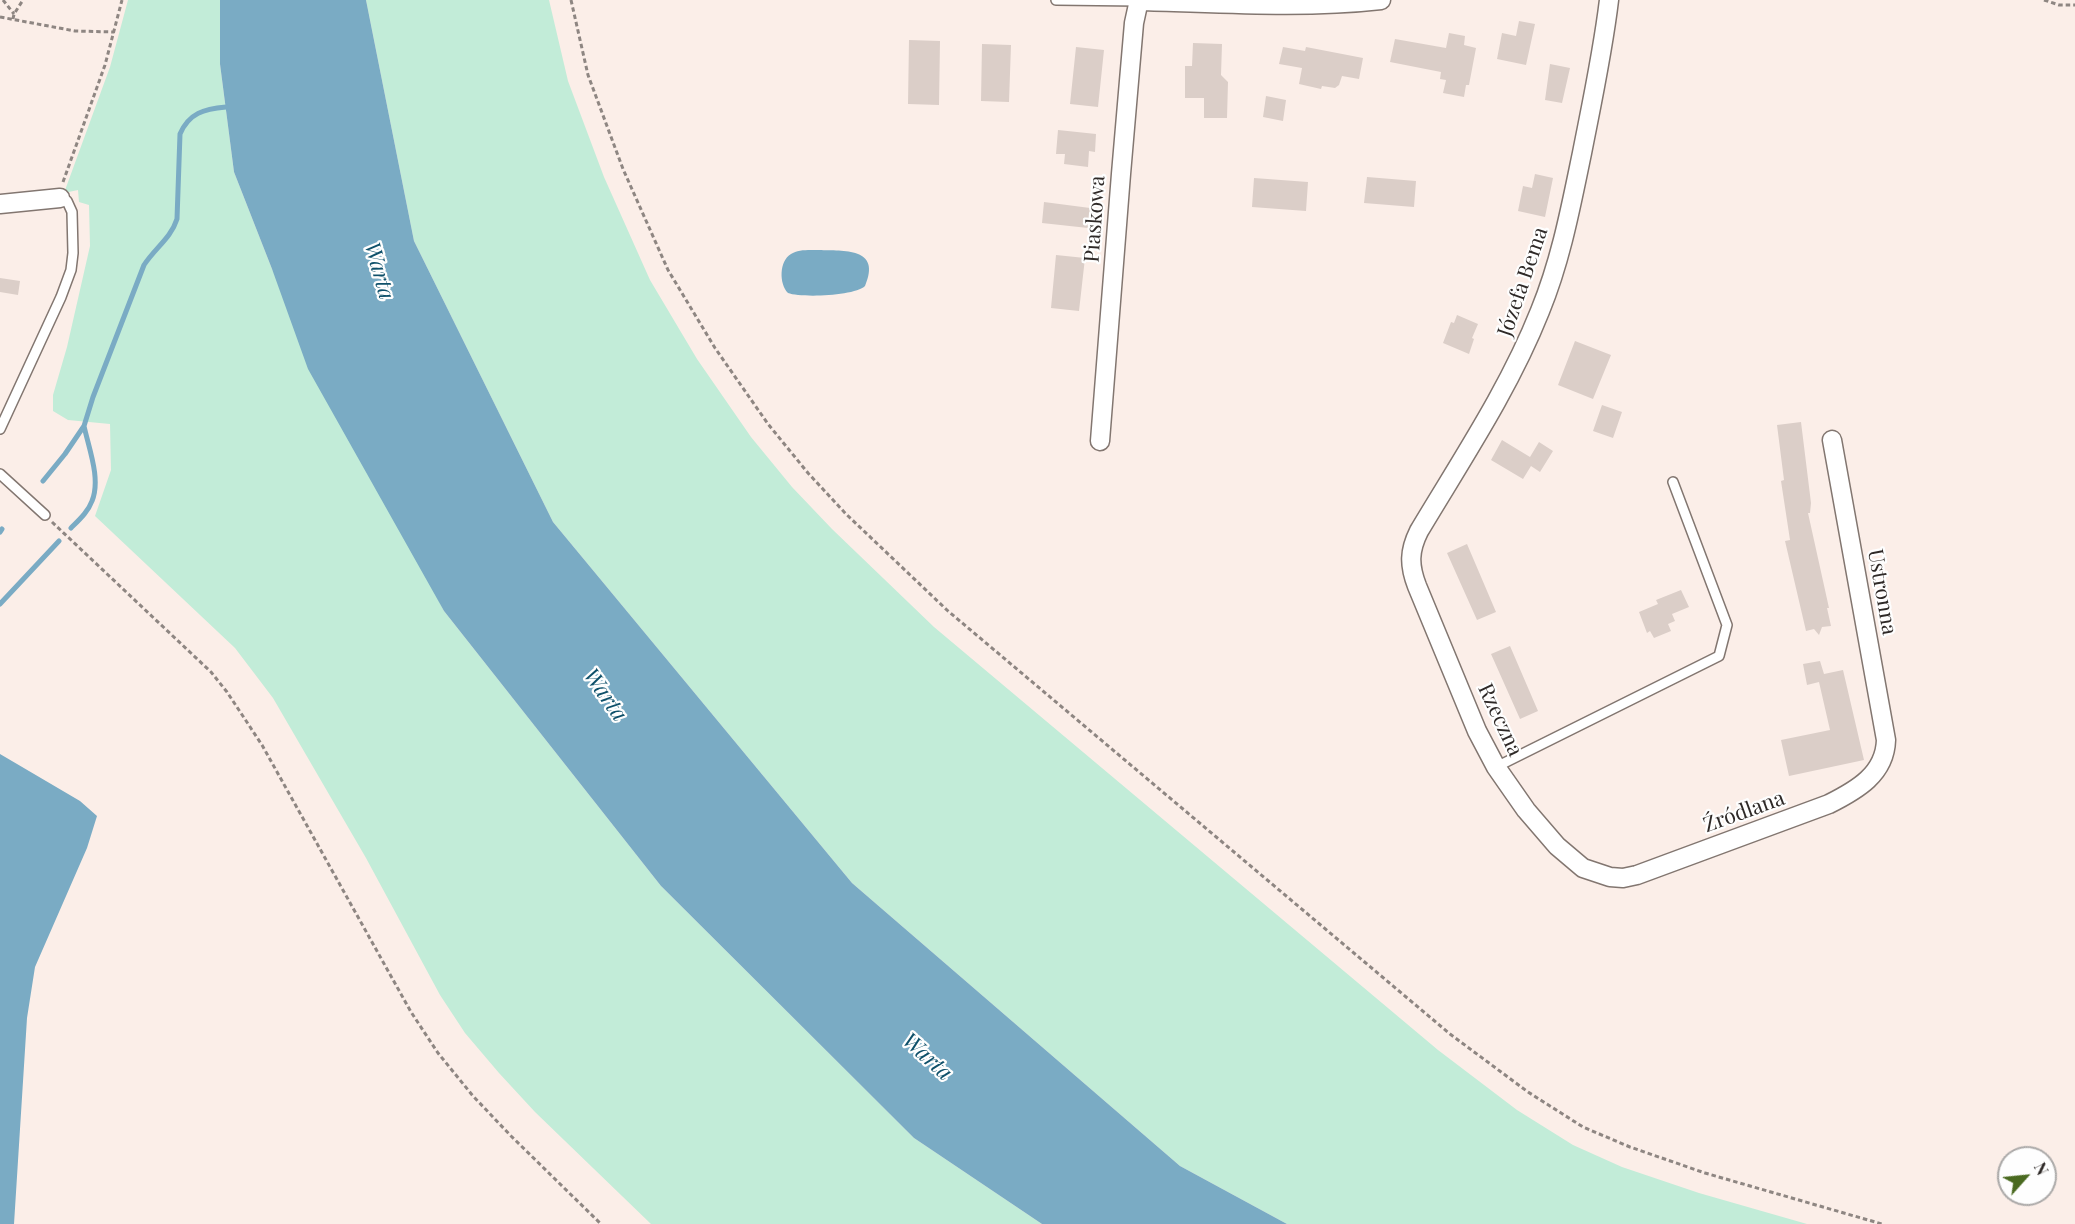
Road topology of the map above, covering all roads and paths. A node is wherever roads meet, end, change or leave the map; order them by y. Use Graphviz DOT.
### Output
graph roads {
  1 [pos="3,0"];
  2 [pos="23,0"];
  3 [pos="122,0"];
  4 [pos="571,0"];
  5 [pos="1056,0"];
  6 [pos="1139,0"];
  7 [pos="1381,0"];
  8 [pos="1610,0"];
  9 [pos="2044,0"];
  10 [pos="2075,5"];
  11 [pos="14,14"];
  12 [pos="0,17"];
  13 [pos="13,19"];
  14 [pos="114,32"];
  15 [pos="60,198"];
  16 [pos="0,204"];
  17 [pos="0,429"];
  18 [pos="1832,440"];
  19 [pos="1101,441"];
  20 [pos="0,474"];
  21 [pos="1673,482"];
  22 [pos="45,515"];
  23 [pos="1410,553"];
  24 [pos="1886,751"];
  25 [pos="1496,767"];
  26 [pos="1597,874"];
  27 [pos="601,1224"];
  28 [pos="1882,1224"];
  1 -- 11 [label="path"];
  2 -- 11 [label="path"];
  3 -- 14 [label="path"];
  4 -- 28 [label="path"];
  5 -- 6 [label="lane"];
  6 -- 7 [label="street"];
  6 -- 19 [label="street, Piaskowa"];
  8 -- 23 [label="street, Józefa Bema"];
  9 -- 10 [label="path"];
  11 -- 13 [label="path"];
  12 -- 13 [label="path"];
  13 -- 14 [label="path"];
  14 -- 15 [label="path"];
  15 -- 16 [label="street"];
  15 -- 17 [label="lane"];
  18 -- 24 [label="street, Ustronna"];
  20 -- 22 [label="lane"];
  21 -- 25 [label="lane"];
  22 -- 27 [label="path"];
  23 -- 25 [label="street, Rzeczna"];
  24 -- 26 [label="street, Źródlana"];
  25 -- 26 [label="street, Rzeczna"];
}
